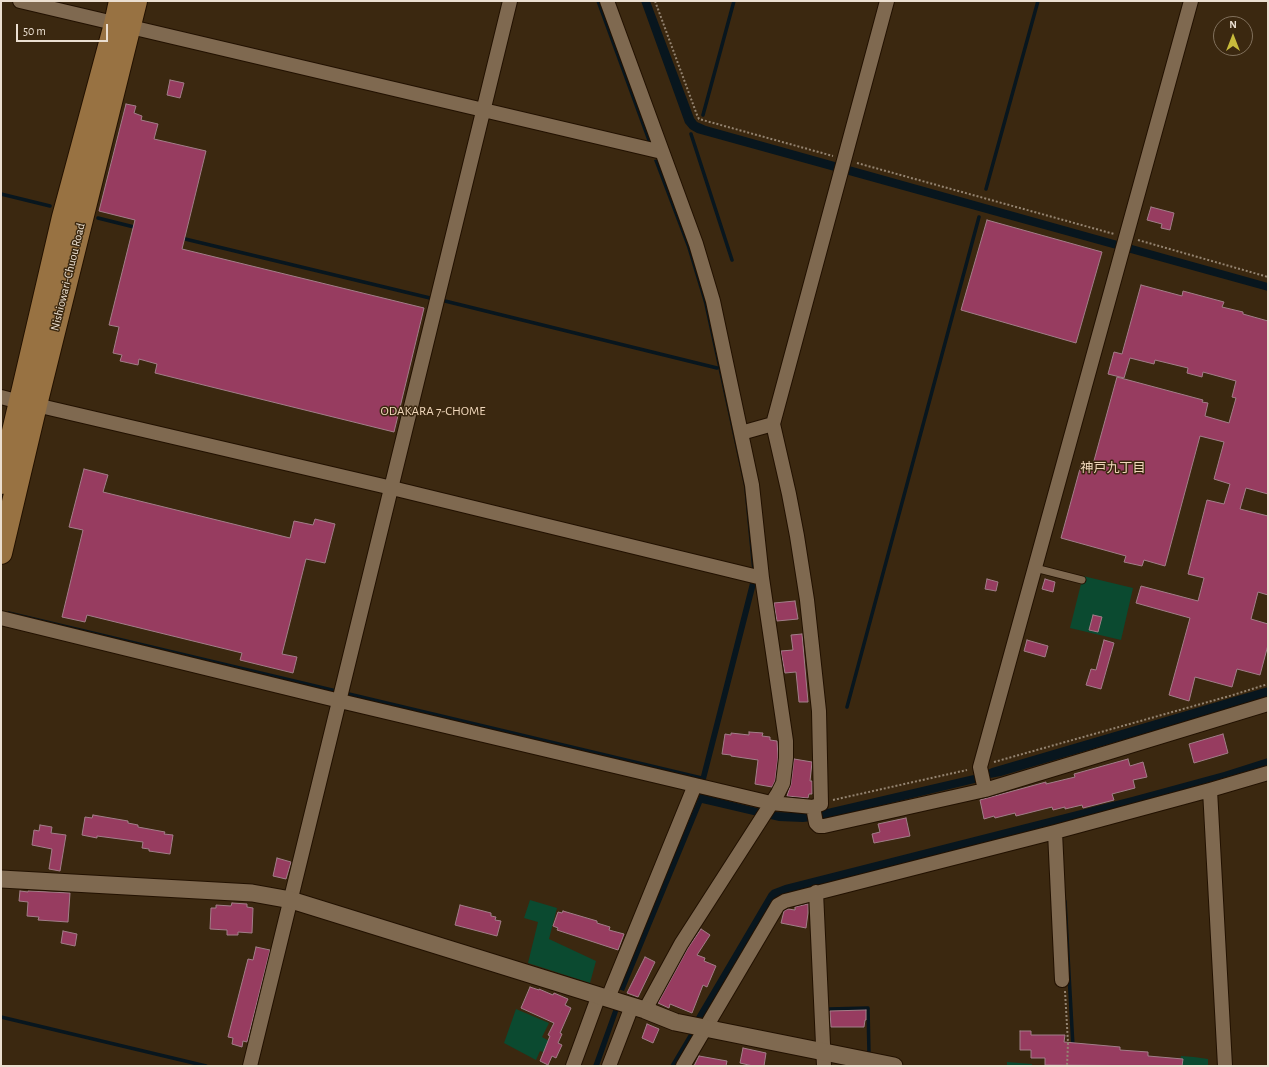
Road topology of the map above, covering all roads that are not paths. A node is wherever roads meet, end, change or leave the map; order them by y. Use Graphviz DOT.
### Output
graph roads {
  1 [pos="20,1"];
  2 [pos="120,1"];
  3 [pos="136,1"];
  4 [pos="510,1"];
  5 [pos="607,1"];
  6 [pos="887,1"];
  7 [pos="1191,1"];
  8 [pos="123,25"];
  9 [pos="483,110"];
  10 [pos="662,152"];
  11 [pos="19,401"];
  12 [pos="773,424"];
  13 [pos="741,433"];
  14 [pos="1,483"];
  15 [pos="392,488"];
  16 [pos="1,553"];
  17 [pos="1035,568"];
  18 [pos="762,578"];
  19 [pos="1082,580"];
  20 [pos="1,618"];
  21 [pos="341,694"];
  22 [pos="1268,704"];
  23 [pos="1268,773"];
  24 [pos="695,785"];
  25 [pos="984,787"];
  26 [pos="1210,790"];
  27 [pos="770,805"];
  28 [pos="816,806"];
  29 [pos="1055,832"];
  30 [pos="1,879"];
  31 [pos="816,892"];
  32 [pos="291,900"];
  33 [pos="1062,980"];
  34 [pos="603,997"];
  35 [pos="638,1008"];
  36 [pos="705,1027"];
  37 [pos="823,1059"];
  38 [pos="250,1066"];
  39 [pos="573,1066"];
  40 [pos="609,1066"];
  41 [pos="683,1066"];
  42 [pos="894,1066"];
  43 [pos="1225,1066"];
  1 -- 8 [label="street"];
  2 -- 8 [label="main road, Nishiowari-Chuou Road"];
  3 -- 8 [label="main road, Nishiowari-Chuou Road"];
  4 -- 9 [label="street"];
  5 -- 10 [label="street"];
  6 -- 12 [label="street"];
  7 -- 17 [label="street"];
  8 -- 9 [label="street"];
  8 -- 11 [label="main road, Nishiowari-Chuou Road"];
  9 -- 10 [label="street"];
  9 -- 15 [label="street"];
  10 -- 13 [label="street"];
  11 -- 14 [label="main road, Nishiowari-Chuou Road"];
  11 -- 15 [label="street"];
  11 -- 16 [label="main road, Nishiowari-Chuou Road"];
  12 -- 13 [label="street"];
  12 -- 28 [label="street"];
  13 -- 18 [label="street"];
  15 -- 18 [label="street"];
  15 -- 21 [label="street"];
  17 -- 19 [label="lane"];
  17 -- 25 [label="street"];
  18 -- 27 [label="street"];
  20 -- 21 [label="street"];
  21 -- 24 [label="street"];
  21 -- 32 [label="street"];
  22 -- 25 [label="street"];
  23 -- 26 [label="street"];
  24 -- 27 [label="street"];
  24 -- 34 [label="street"];
  25 -- 28 [label="street"];
  26 -- 29 [label="street"];
  26 -- 43 [label="street"];
  27 -- 28 [label="street"];
  27 -- 35 [label="street"];
  29 -- 31 [label="street"];
  29 -- 33 [label="street"];
  30 -- 32 [label="street"];
  31 -- 36 [label="street"];
  31 -- 37 [label="street"];
  32 -- 34 [label="street"];
  32 -- 38 [label="street"];
  34 -- 35 [label="street"];
  34 -- 39 [label="street"];
  35 -- 36 [label="street"];
  35 -- 40 [label="street"];
  36 -- 37 [label="street"];
  36 -- 41 [label="street"];
  37 -- 42 [label="street"];
}
